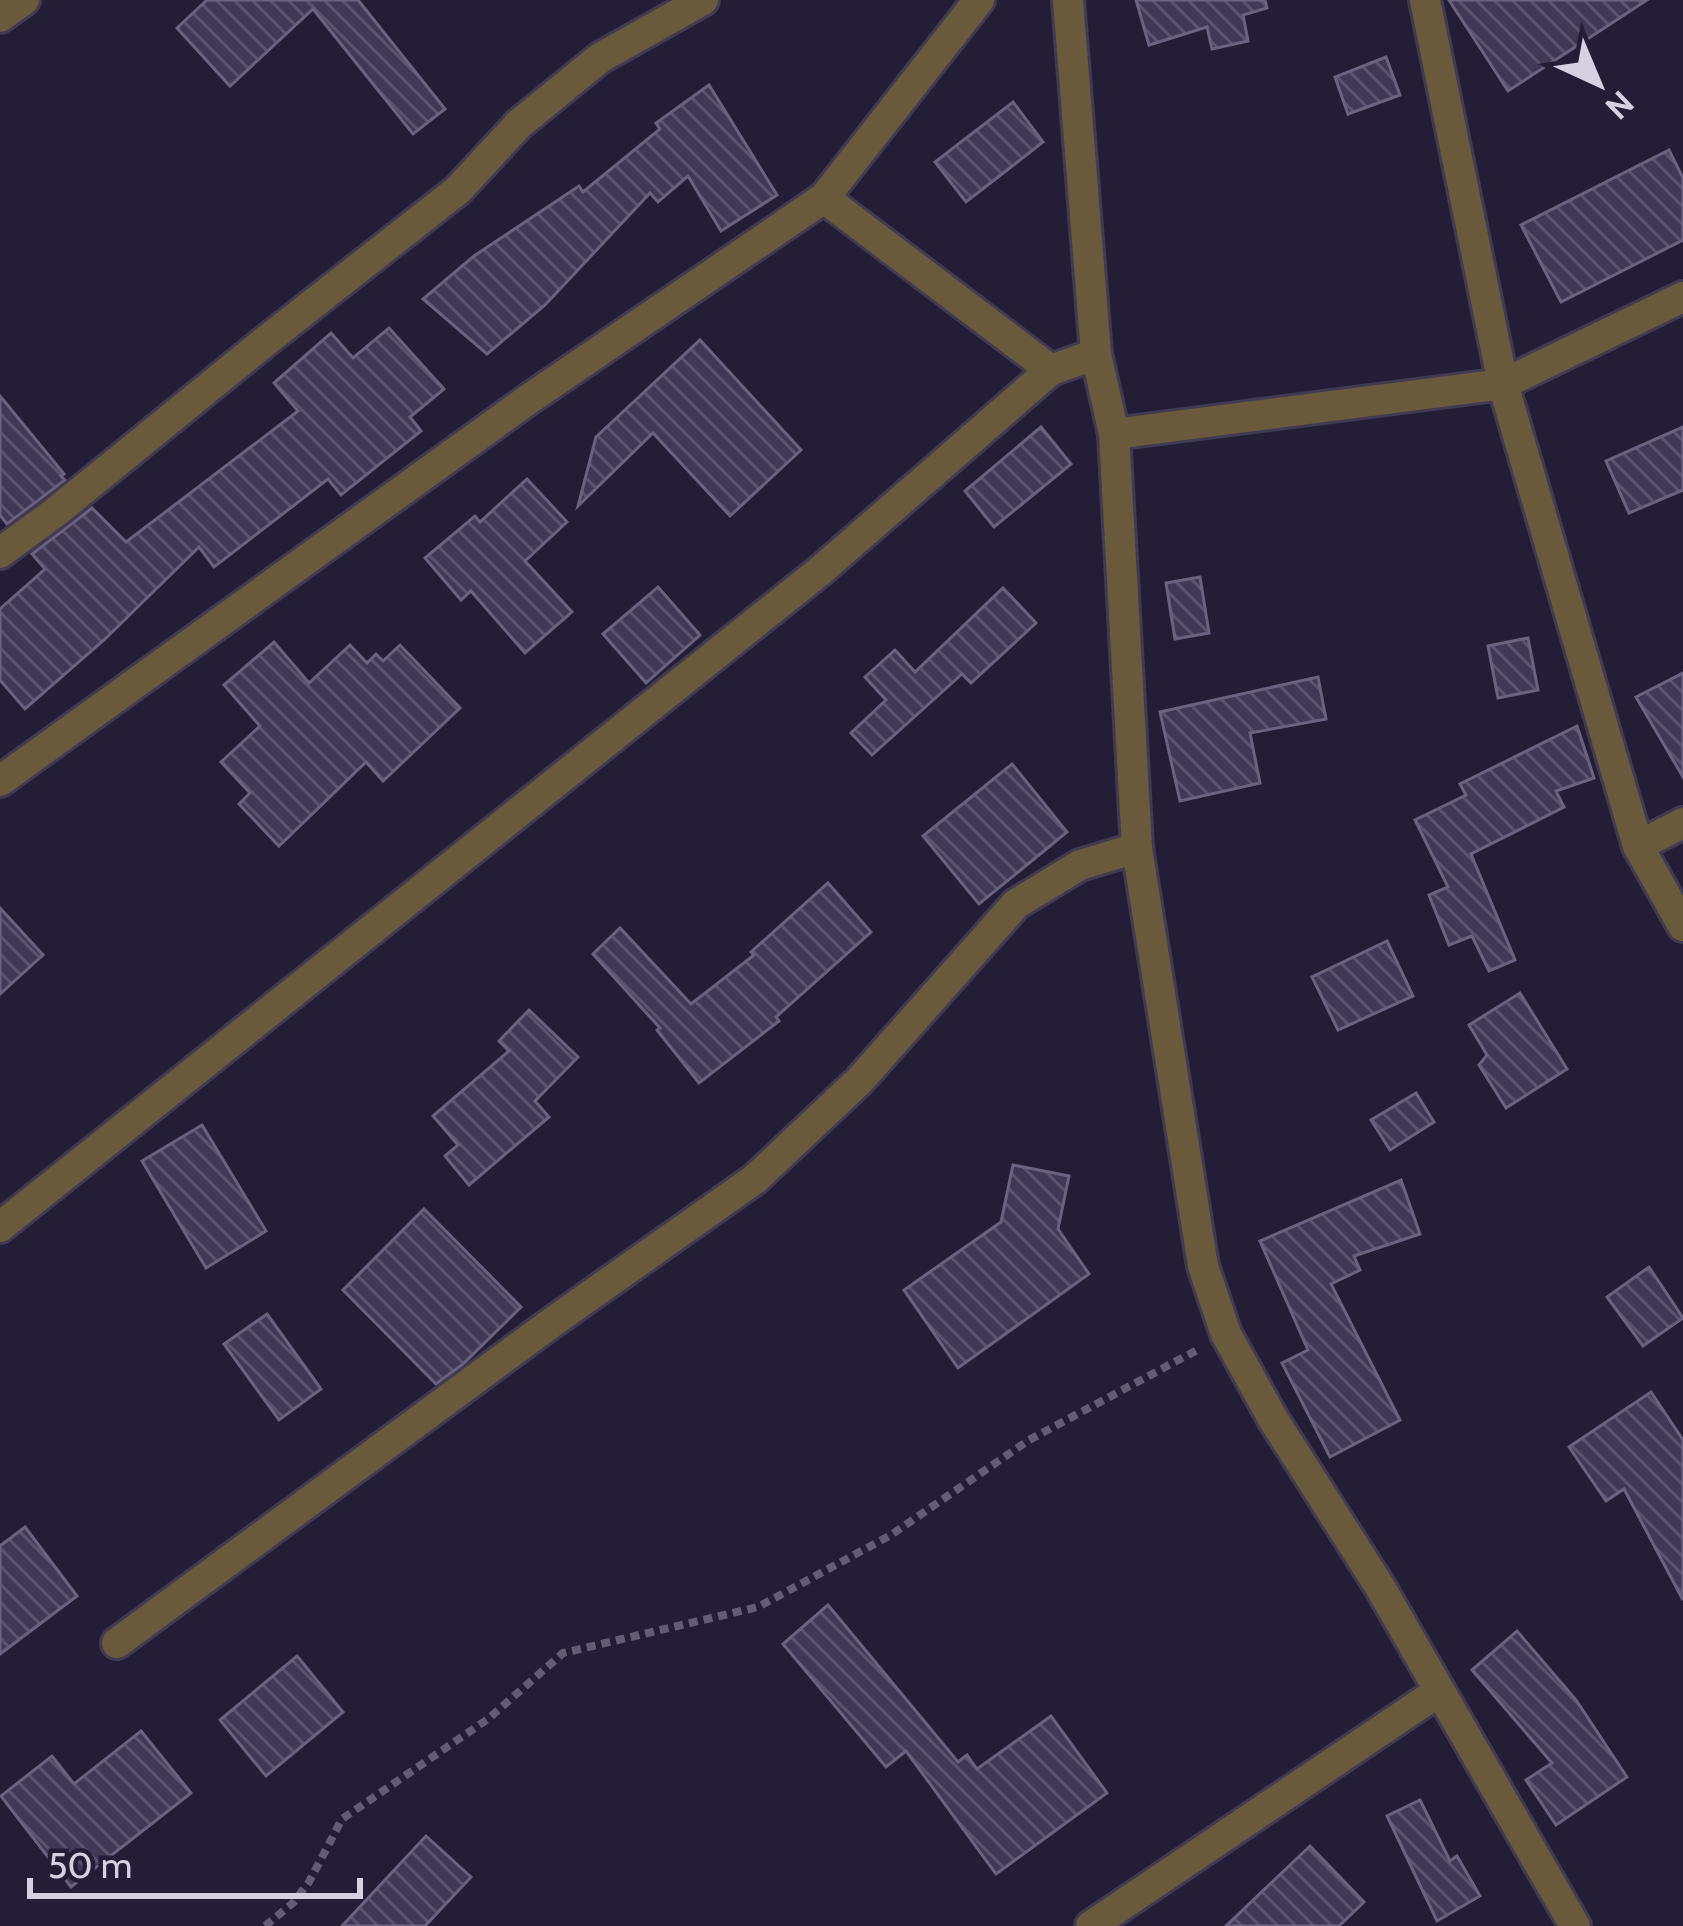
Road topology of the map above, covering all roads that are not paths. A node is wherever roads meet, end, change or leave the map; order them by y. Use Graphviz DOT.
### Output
graph roads {
  1 [pos="24,0"];
  2 [pos="703,0"];
  3 [pos="980,0"];
  4 [pos="1069,0"];
  5 [pos="1424,0"];
  6 [pos="0,17"];
  7 [pos="824,198"];
  8 [pos="1683,297"];
  9 [pos="1096,354"];
  10 [pos="1051,370"];
  11 [pos="1504,384"];
  12 [pos="1114,434"];
  13 [pos="0,553"];
  14 [pos="0,781"];
  15 [pos="1683,823"];
  16 [pos="1638,846"];
  17 [pos="1137,848"];
  18 [pos="1683,926"];
  19 [pos="0,1227"];
  20 [pos="117,1643"];
  21 [pos="1438,1692"];
  22 [pos="1091,1926"];
  23 [pos="1575,1926"];
  1 -- 6 [label="street"];
  2 -- 13 [label="street"];
  3 -- 7 [label="street"];
  4 -- 9 [label="street"];
  5 -- 11 [label="street"];
  7 -- 10 [label="street"];
  7 -- 14 [label="street"];
  8 -- 11 [label="street"];
  9 -- 10 [label="street"];
  9 -- 12 [label="street"];
  10 -- 19 [label="street"];
  11 -- 12 [label="street"];
  11 -- 16 [label="street"];
  12 -- 17 [label="street"];
  15 -- 16 [label="street"];
  16 -- 18 [label="street"];
  17 -- 20 [label="street"];
  17 -- 21 [label="street"];
  21 -- 22 [label="street"];
  21 -- 23 [label="street"];
}
